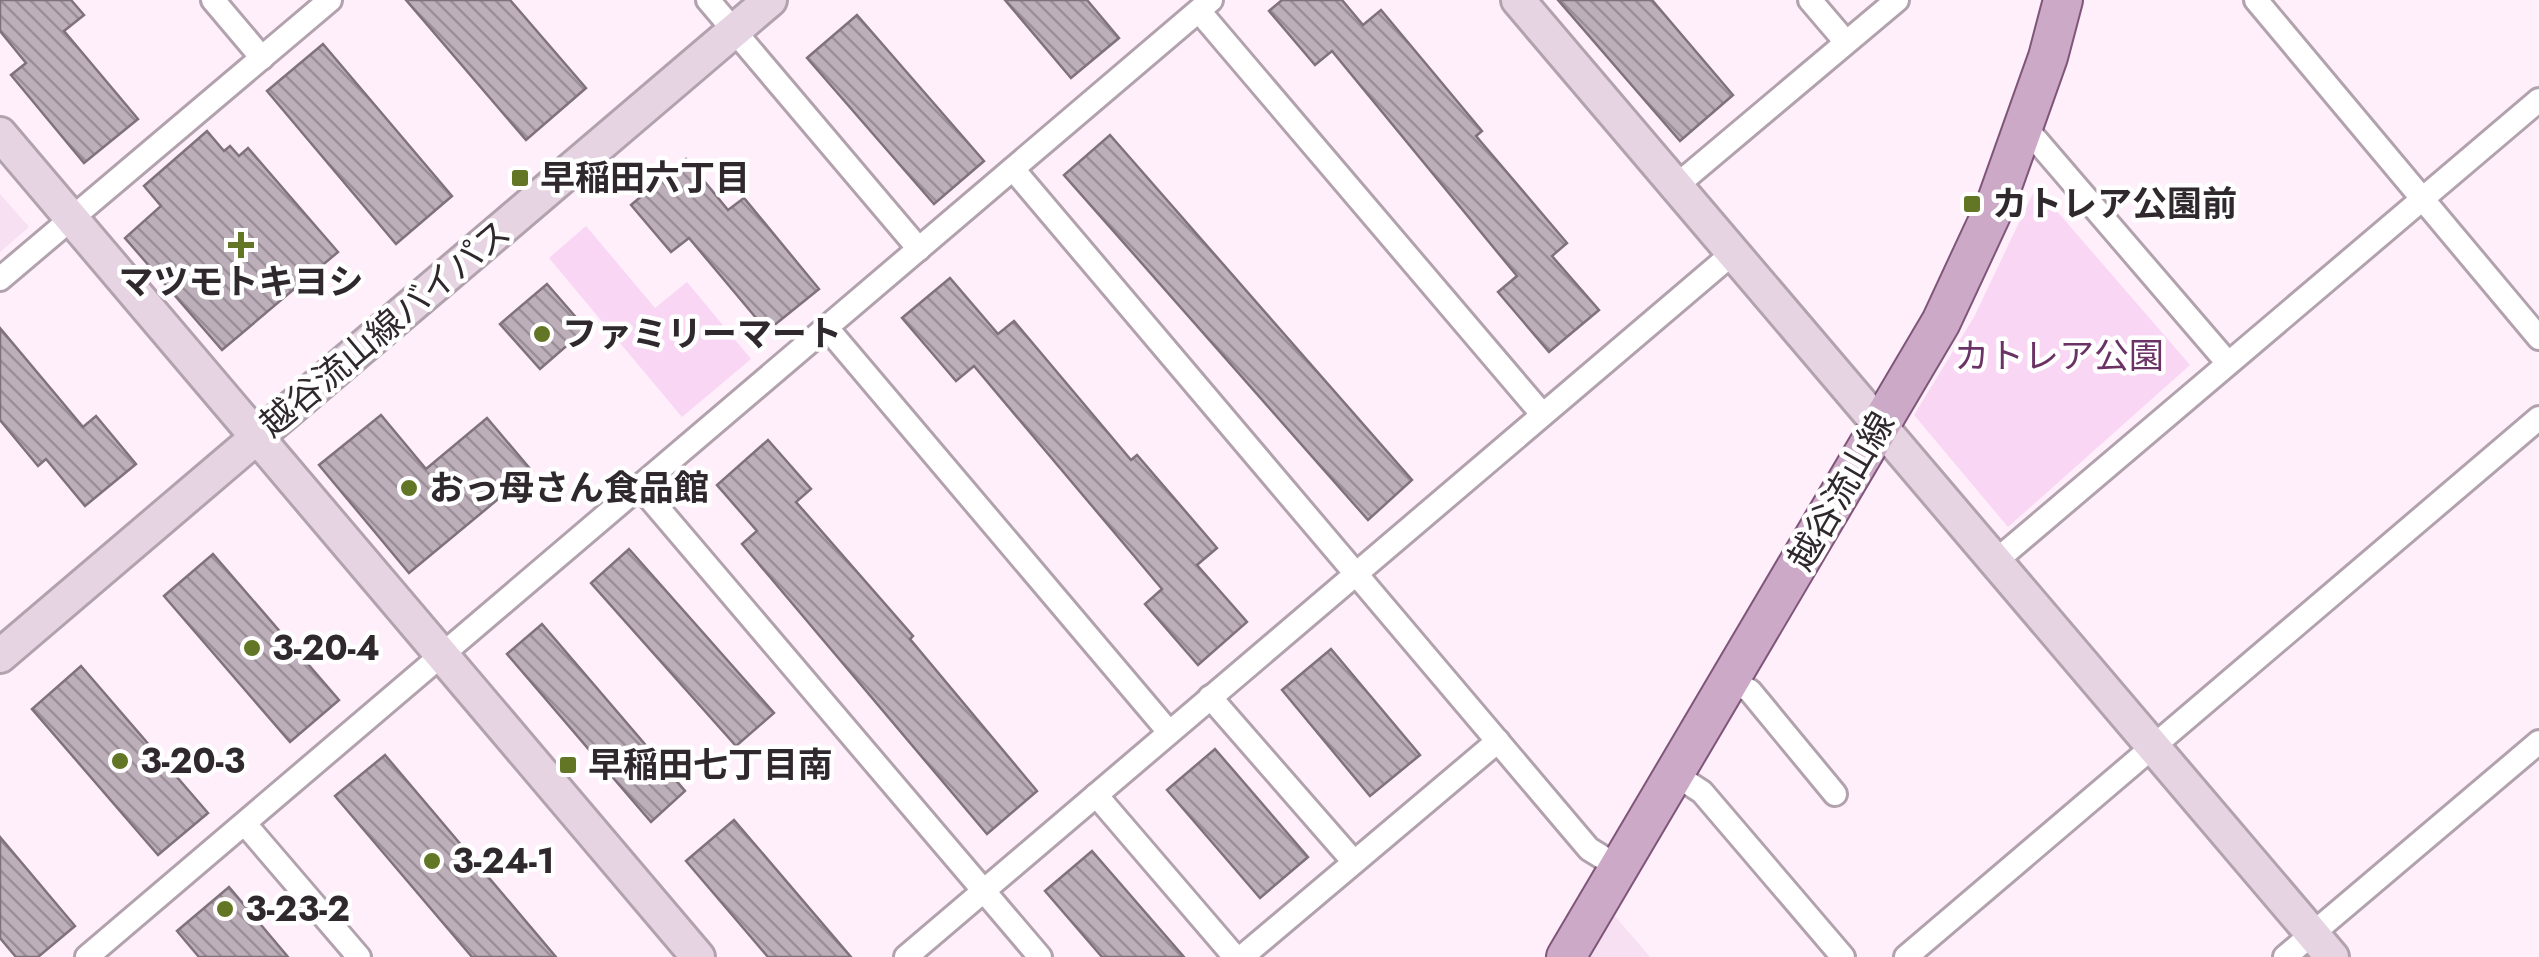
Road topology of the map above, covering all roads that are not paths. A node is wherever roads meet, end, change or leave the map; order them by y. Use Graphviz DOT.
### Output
graph roads {
  1 [pos="213,0"];
  2 [pos="330,0"];
  3 [pos="708,0"];
  4 [pos="770,0"];
  5 [pos="1518,0"];
  6 [pos="1810,0"];
  7 [pos="1896,0"];
  8 [pos="2063,0"];
  9 [pos="2266,4"];
  10 [pos="1205,5"];
  11 [pos="734,30"];
  12 [pos="1845,42"];
  13 [pos="262,58"];
  14 [pos="2539,100"];
  15 [pos="2025,127"];
  16 [pos="0,134"];
  17 [pos="1013,169"];
  18 [pos="1676,186"];
  19 [pos="2422,200"];
  20 [pos="72,218"];
  21 [pos="919,249"];
  22 [pos="1733,254"];
  23 [pos="0,279"];
  24 [pos="827,328"];
  25 [pos="2539,338"];
  26 [pos="2227,362"];
  27 [pos="1542,414"];
  28 [pos="2539,418"];
  29 [pos="1880,426"];
  30 [pos="257,437"];
  31 [pos="640,488"];
  32 [pos="1996,560"];
  33 [pos="1358,573"];
  34 [pos="442,654"];
  35 [pos="0,656"];
  36 [pos="1731,680"];
  37 [pos="1210,697"];
  38 [pos="1169,732"];
  39 [pos="1498,741"];
  40 [pos="2539,742"];
  41 [pos="2154,747"];
  42 [pos="1676,775"];
  43 [pos="1835,794"];
  44 [pos="1096,795"];
  45 [pos="244,824"];
  46 [pos="1354,862"];
  47 [pos="1620,868"];
  48 [pos="983,890"];
  49 [pos="2323,946"];
  50 [pos="87,957"];
  51 [pos="359,957"];
  52 [pos="698,957"];
  53 [pos="906,957"];
  54 [pos="1040,957"];
  55 [pos="1238,957"];
  56 [pos="1566,957"];
  57 [pos="1843,957"];
  58 [pos="1906,957"];
  59 [pos="2285,957"];
  1 -- 13 [label="street"];
  2 -- 13 [label="street"];
  3 -- 11 [label="street"];
  4 -- 11 [label="street, 越谷流山線バイパス"];
  5 -- 18 [label="street"];
  6 -- 12 [label="street"];
  7 -- 12 [label="street"];
  8 -- 15 [label="main road, 越谷流山線"];
  9 -- 19 [label="street"];
  10 -- 17 [label="street"];
  10 -- 27 [label="street"];
  11 -- 21 [label="street"];
  11 -- 30 [label="street, 越谷流山線バイパス"];
  12 -- 18 [label="street"];
  13 -- 20 [label="street"];
  14 -- 19 [label="street"];
  15 -- 26 [label="street"];
  15 -- 29 [label="main road, 越谷流山線"];
  16 -- 20 [label="street"];
  17 -- 21 [label="street"];
  17 -- 33 [label="street"];
  18 -- 22 [label="street"];
  19 -- 25 [label="street"];
  19 -- 26 [label="street"];
  20 -- 23 [label="street"];
  20 -- 30 [label="street"];
  21 -- 24 [label="street"];
  22 -- 27 [label="street"];
  22 -- 29 [label="street"];
  24 -- 31 [label="street"];
  24 -- 38 [label="street"];
  26 -- 32 [label="street"];
  27 -- 33 [label="street"];
  28 -- 41 [label="street"];
  29 -- 32 [label="street"];
  29 -- 36 [label="main road, 越谷流山線"];
  30 -- 34 [label="street"];
  30 -- 35 [label="street, 越谷流山線バイパス"];
  31 -- 34 [label="street"];
  31 -- 48 [label="street"];
  32 -- 41 [label="street"];
  33 -- 37 [label="street"];
  33 -- 39 [label="street"];
  34 -- 45 [label="street"];
  34 -- 52 [label="street"];
  36 -- 42 [label="main road, 越谷流山線"];
  36 -- 43 [label="street"];
  37 -- 38 [label="street"];
  37 -- 46 [label="street"];
  38 -- 44 [label="street"];
  39 -- 46 [label="street"];
  39 -- 47 [label="street"];
  40 -- 49 [label="street"];
  41 -- 49 [label="street"];
  41 -- 58 [label="street"];
  42 -- 47 [label="main road, 越谷流山線"];
  42 -- 57 [label="street"];
  44 -- 48 [label="street"];
  44 -- 55 [label="street"];
  45 -- 50 [label="street"];
  45 -- 51 [label="street"];
  46 -- 55 [label="street"];
  47 -- 56 [label="main road, 越谷流山線"];
  48 -- 53 [label="street"];
  48 -- 54 [label="street"];
  49 -- 59 [label="street"];
}
